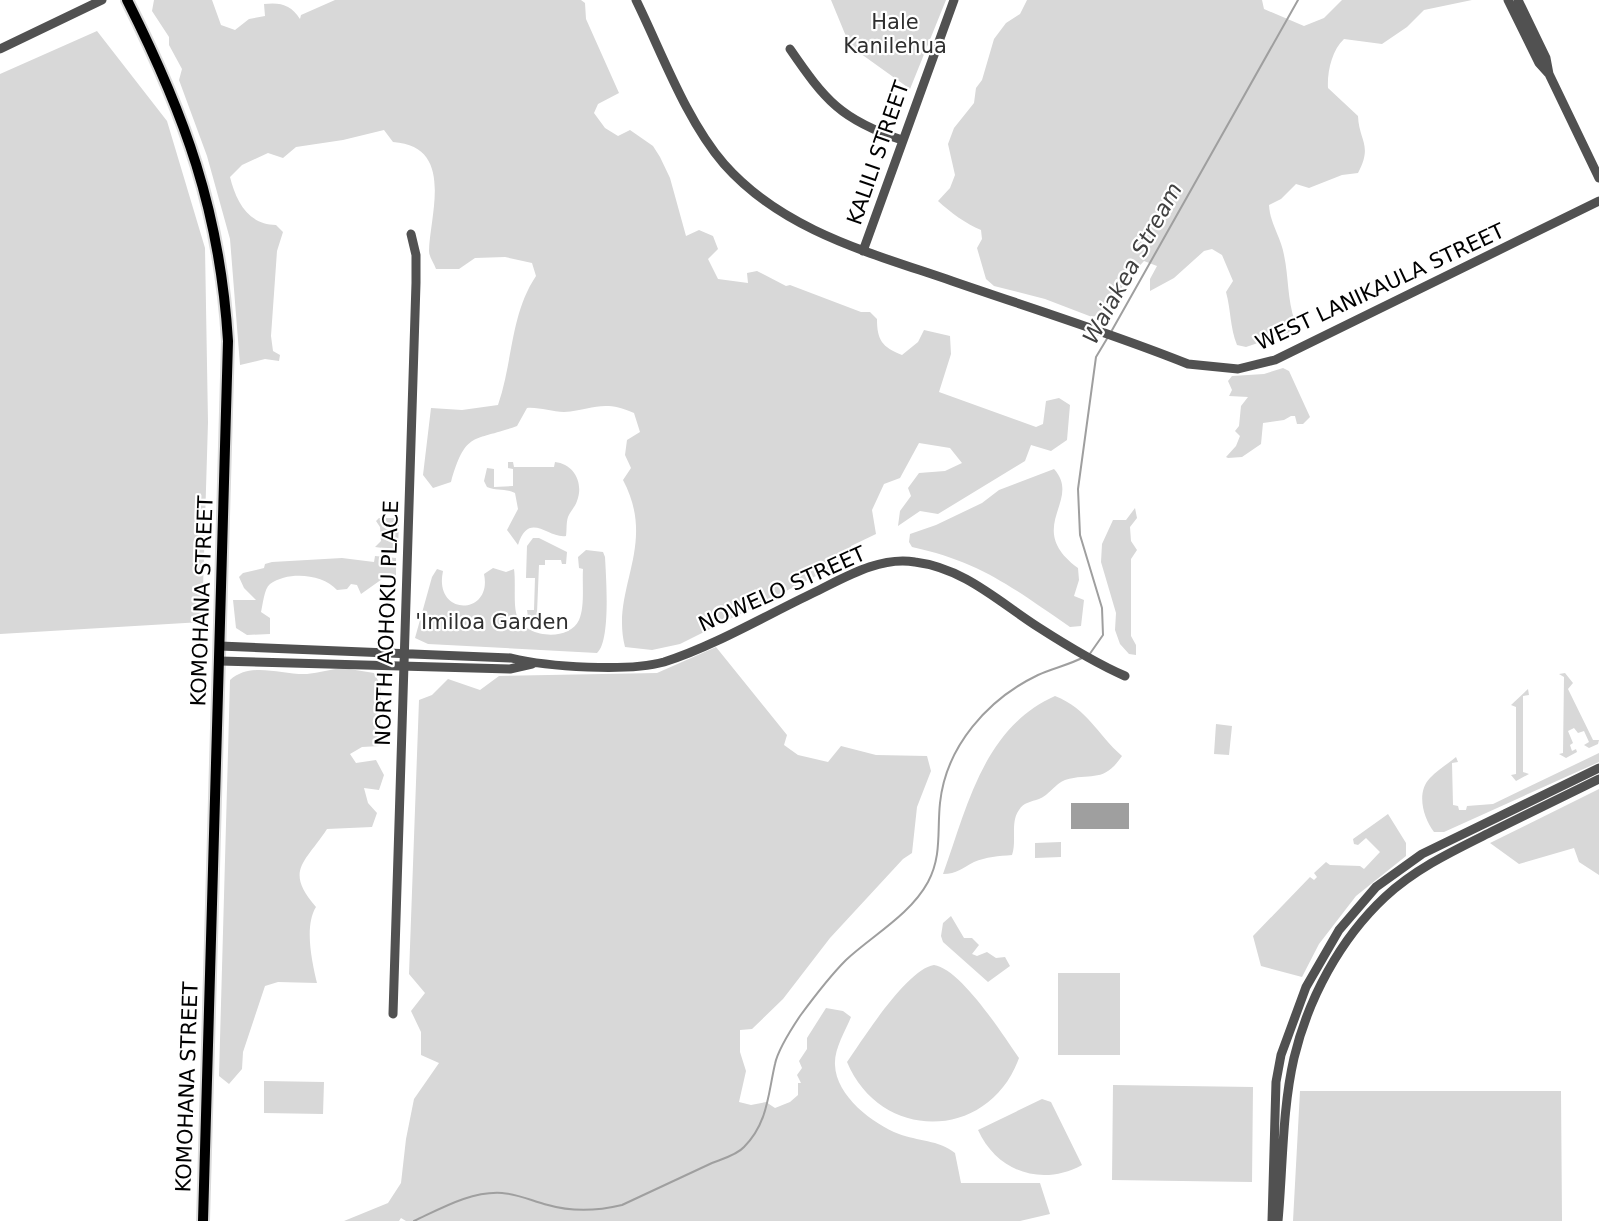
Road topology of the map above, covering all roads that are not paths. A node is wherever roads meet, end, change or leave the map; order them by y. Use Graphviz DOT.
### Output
graph roads {
  1 [pos="102,0"];
  2 [pos="127,0"];
  3 [pos="636,0"];
  4 [pos="954,0"];
  5 [pos="1508,0"];
  6 [pos="1518,0"];
  7 [pos="790,49"];
  8 [pos="0,50"];
  9 [pos="1549,74"];
  10 [pos="902,140"];
  11 [pos="1599,178"];
  12 [pos="1599,201"];
  13 [pos="411,234"];
  14 [pos="863,251"];
  15 [pos="220,646"];
  16 [pos="403,655"];
  17 [pos="220,661"];
  18 [pos="534,664"];
  19 [pos="403,666"];
  20 [pos="1125,676"];
  21 [pos="1599,768"];
  22 [pos="1599,778"];
  23 [pos="393,1014"];
  24 [pos="203,1221"];
  25 [pos="1272,1221"];
  26 [pos="1278,1221"];
  1 -- 8 [label="street"];
  2 -- 15 [label="main road, KOMOHANA STREET"];
  3 -- 14 [label="street, WEST LANIKAULA STREET"];
  4 -- 10 [label="street, KALILI STREET"];
  5 -- 9 [label="street"];
  6 -- 9 [label="street"];
  7 -- 10 [label="street"];
  9 -- 11 [label="street"];
  10 -- 14 [label="street, KALILI STREET"];
  12 -- 14 [label="street, WEST LANIKAULA STREET"];
  13 -- 16 [label="street, NORTH AOHOKU PLACE"];
  15 -- 16 [label="street, NOWELO STREET"];
  15 -- 17 [label="main road, KOMOHANA STREET"];
  16 -- 18 [label="street, NOWELO STREET"];
  16 -- 19 [label="street, NORTH AOHOKU PLACE"];
  17 -- 19 [label="street, NOWELO STREET"];
  17 -- 24 [label="main road, KOMOHANA STREET"];
  18 -- 19 [label="street, NOWELO STREET"];
  18 -- 20 [label="street, NOWELO STREET"];
  19 -- 23 [label="street, NORTH AOHOKU PLACE"];
  21 -- 25 [label="street"];
  22 -- 26 [label="street"];
}
